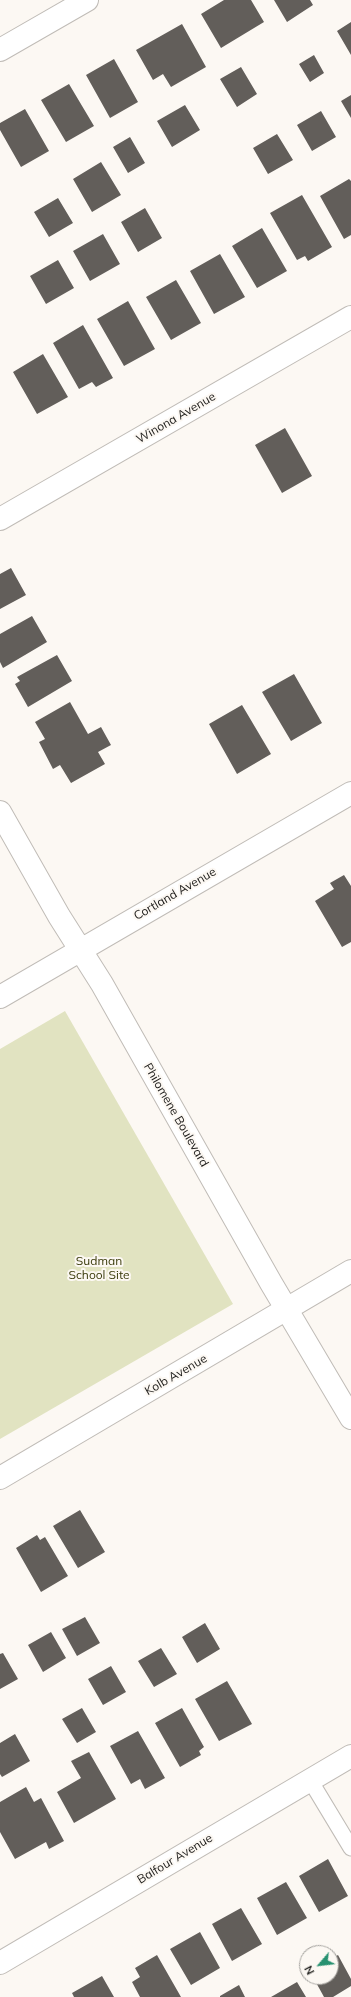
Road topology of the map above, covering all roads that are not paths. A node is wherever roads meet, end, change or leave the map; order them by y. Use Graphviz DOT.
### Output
graph roads {
  1 [pos="87,0"];
  2 [pos="0,50"];
  3 [pos="351,317"];
  4 [pos="0,519"];
  5 [pos="351,793"];
  6 [pos="0,812"];
  7 [pos="81,950"];
  8 [pos="0,997"];
  9 [pos="351,1271"];
  10 [pos="288,1310"];
  11 [pos="351,1418"];
  12 [pos="0,1478"];
  13 [pos="351,1756"];
  14 [pos="310,1780"];
  15 [pos="351,1848"];
  16 [pos="0,1962"];
  1 -- 2 [label="street"];
  3 -- 4 [label="street, Winona Avenue"];
  5 -- 7 [label="street, Cortland Avenue"];
  6 -- 7 [label="street, Philomene Boulevard"];
  7 -- 8 [label="street, Cortland Avenue"];
  7 -- 10 [label="street, Philomene Boulevard"];
  9 -- 10 [label="street, Kolb Avenue"];
  10 -- 11 [label="street, Philomene Boulevard"];
  10 -- 12 [label="street, Kolb Avenue"];
  13 -- 14 [label="street, Balfour Avenue"];
  14 -- 15 [label="lane"];
  14 -- 16 [label="street, Balfour Avenue"];
}
